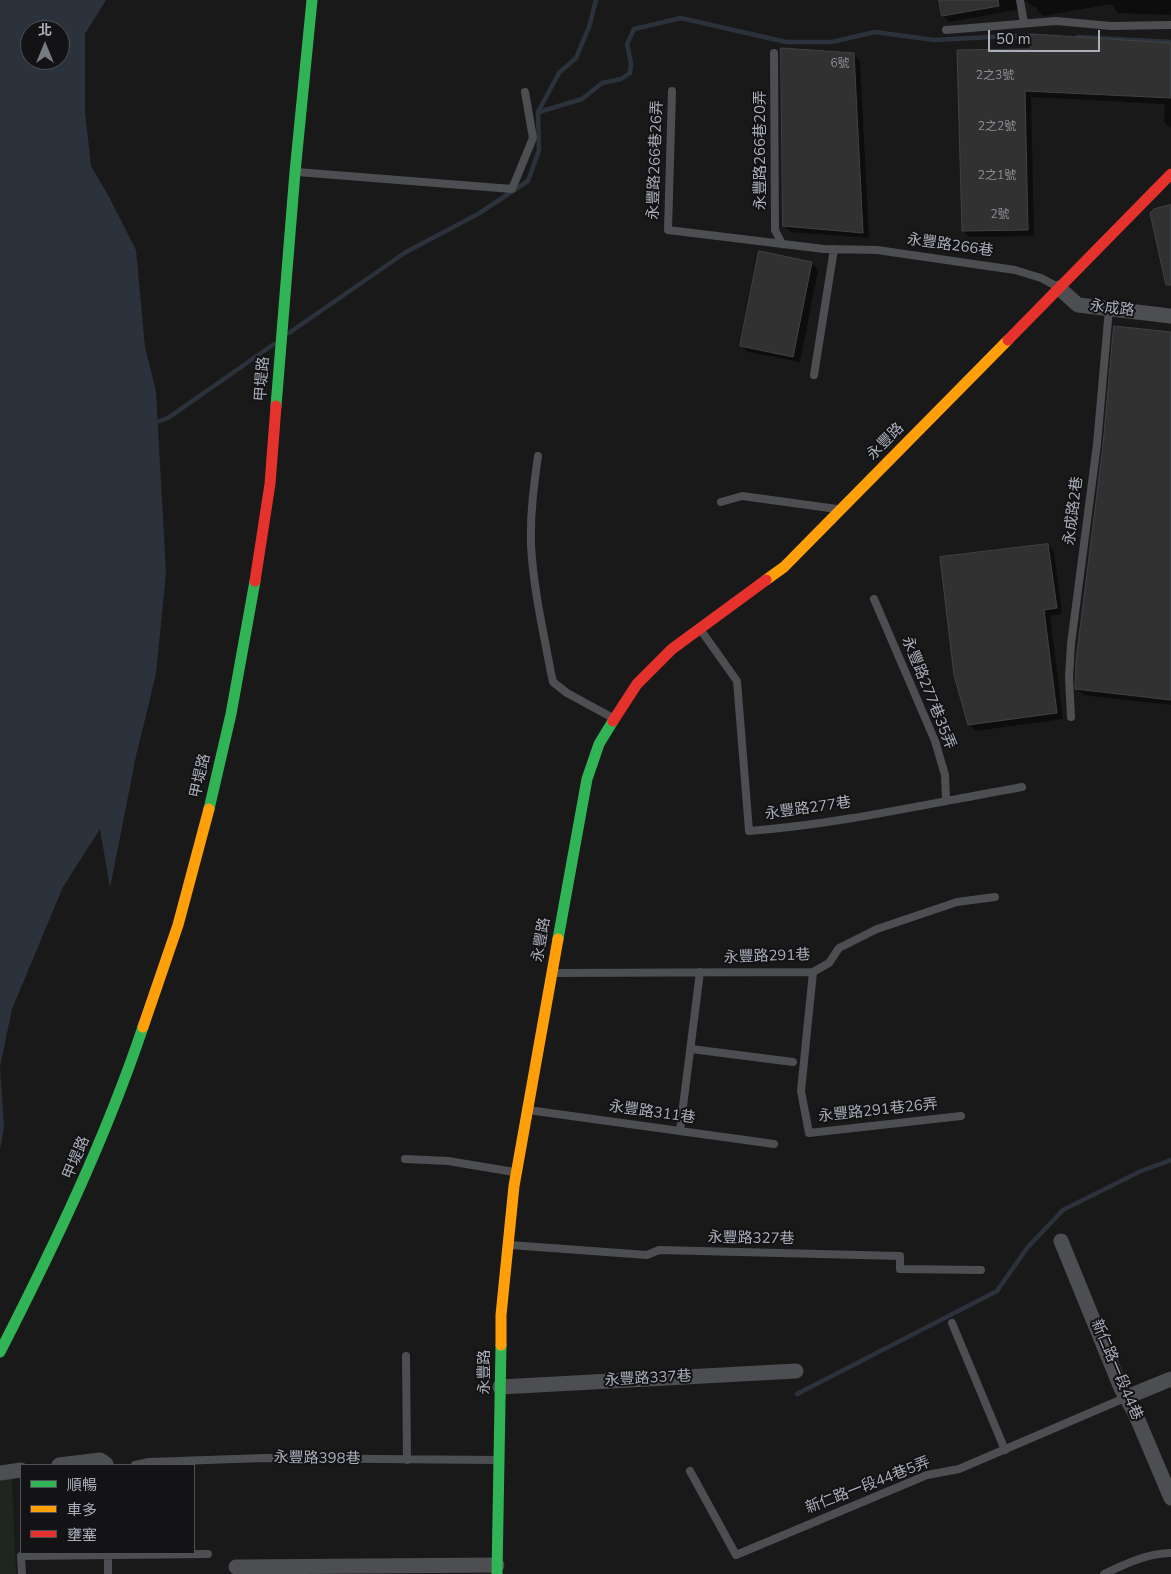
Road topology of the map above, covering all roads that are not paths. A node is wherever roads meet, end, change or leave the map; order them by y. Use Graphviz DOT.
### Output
graph roads {
  1 [pos="312,0"];
  2 [pos="1020,0"];
  3 [pos="1024,23"];
  4 [pos="1171,26"];
  5 [pos="946,30"];
  6 [pos="774,53"];
  7 [pos="672,91"];
  8 [pos="525,92"];
  9 [pos="295,172"];
  10 [pos="1171,174"];
  11 [pos="668,230"];
  12 [pos="782,244"];
  13 [pos="834,249"];
  14 [pos="1059,288"];
  15 [pos="1109,309"];
  16 [pos="1171,316"];
  17 [pos="814,375"];
  18 [pos="538,456"];
  19 [pos="721,502"];
  20 [pos="842,509"];
  21 [pos="874,599"];
  22 [pos="700,629"];
  23 [pos="1072,717"];
  24 [pos="613,718"];
  25 [pos="1022,787"];
  26 [pos="946,800"];
  27 [pos="995,897"];
  28 [pos="700,972"];
  29 [pos="813,972"];
  30 [pos="551,973"];
  31 [pos="691,1049"];
  32 [pos="793,1062"];
  33 [pos="526,1109"];
  34 [pos="961,1116"];
  35 [pos="680,1130"];
  36 [pos="774,1144"];
  37 [pos="405,1159"];
  38 [pos="516,1172"];
  39 [pos="1061,1241"];
  40 [pos="508,1245"];
  41 [pos="981,1270"];
  42 [pos="952,1323"];
  43 [pos="0,1352"];
  44 [pos="406,1356"];
  45 [pos="796,1370"];
  46 [pos="1171,1379"];
  47 [pos="500,1387"];
  48 [pos="1126,1397"];
  49 [pos="1005,1450"];
  50 [pos="407,1460"];
  51 [pos="499,1460"];
  52 [pos="67,1464"];
  53 [pos="105,1464"];
  54 [pos="140,1464"];
  55 [pos="20,1470"];
  56 [pos="690,1471"];
  57 [pos="0,1473"];
  58 [pos="1169,1489"];
  59 [pos="1171,1553"];
  60 [pos="108,1554"];
  61 [pos="208,1554"];
  62 [pos="236,1568"];
  63 [pos="497,1569"];
  64 [pos="22,1574"];
  65 [pos="108,1574"];
  66 [pos="1104,1574"];
  1 -- 9 [label="street, 甲堤路"];
  2 -- 3 [label="lane"];
  3 -- 4 [label="lane"];
  3 -- 5 [label="lane"];
  6 -- 12 [label="lane, 永豐路266巷20弄"];
  7 -- 11 [label="lane, 永豐路266巷26弄"];
  8 -- 9 [label="lane"];
  9 -- 43 [label="street, 甲堤路"];
  10 -- 14 [label="street, 永豐路"];
  11 -- 12 [label="lane, 永豐路266巷"];
  12 -- 13 [label="lane, 永豐路266巷"];
  13 -- 14 [label="lane, 永豐路266巷"];
  13 -- 17 [label="lane"];
  14 -- 15 [label="street, 永成路"];
  14 -- 20 [label="street, 永豐路"];
  15 -- 16 [label="street, 永成路"];
  15 -- 23 [label="lane, 永成路2巷"];
  18 -- 24 [label="lane"];
  19 -- 20 [label="lane"];
  20 -- 22 [label="street, 永豐路"];
  21 -- 26 [label="lane, 永豐路277巷35弄"];
  22 -- 24 [label="street, 永豐路"];
  22 -- 26 [label="lane, 永豐路277巷"];
  24 -- 30 [label="street, 永豐路"];
  25 -- 26 [label="lane, 永豐路277巷"];
  27 -- 29 [label="lane, 永豐路291巷"];
  28 -- 29 [label="lane, 永豐路291巷"];
  28 -- 30 [label="lane, 永豐路291巷"];
  28 -- 31 [label="lane"];
  29 -- 34 [label="lane, 永豐路291巷26弄"];
  30 -- 33 [label="street, 永豐路"];
  31 -- 32 [label="lane"];
  31 -- 35 [label="lane"];
  33 -- 35 [label="lane, 永豐路311巷"];
  33 -- 38 [label="street, 永豐路"];
  35 -- 36 [label="lane, 永豐路311巷"];
  37 -- 38 [label="lane"];
  38 -- 40 [label="street, 永豐路"];
  39 -- 48 [label="street, 新仁路一段44巷"];
  40 -- 41 [label="lane, 永豐路327巷"];
  40 -- 47 [label="street, 永豐路"];
  42 -- 49 [label="lane"];
  44 -- 50 [label="lane"];
  45 -- 47 [label="street, 永豐路337巷"];
  46 -- 48 [label="street"];
  47 -- 51 [label="street, 永豐路"];
  48 -- 49 [label="lane, 新仁路一段44巷5弄"];
  48 -- 58 [label="street, 新仁路一段44巷"];
  49 -- 56 [label="lane, 新仁路一段44巷5弄"];
  50 -- 51 [label="lane, 永豐路398巷"];
  50 -- 54 [label="lane, 永豐路398巷"];
  51 -- 63 [label="street, 永豐路"];
  52 -- 53 [label="street"];
  55 -- 57 [label="street"];
  59 -- 66 [label="lane"];
  60 -- 61 [label="lane"];
  60 -- 64 [label="lane"];
  60 -- 65 [label="lane"];
  62 -- 63 [label="street"];
}
